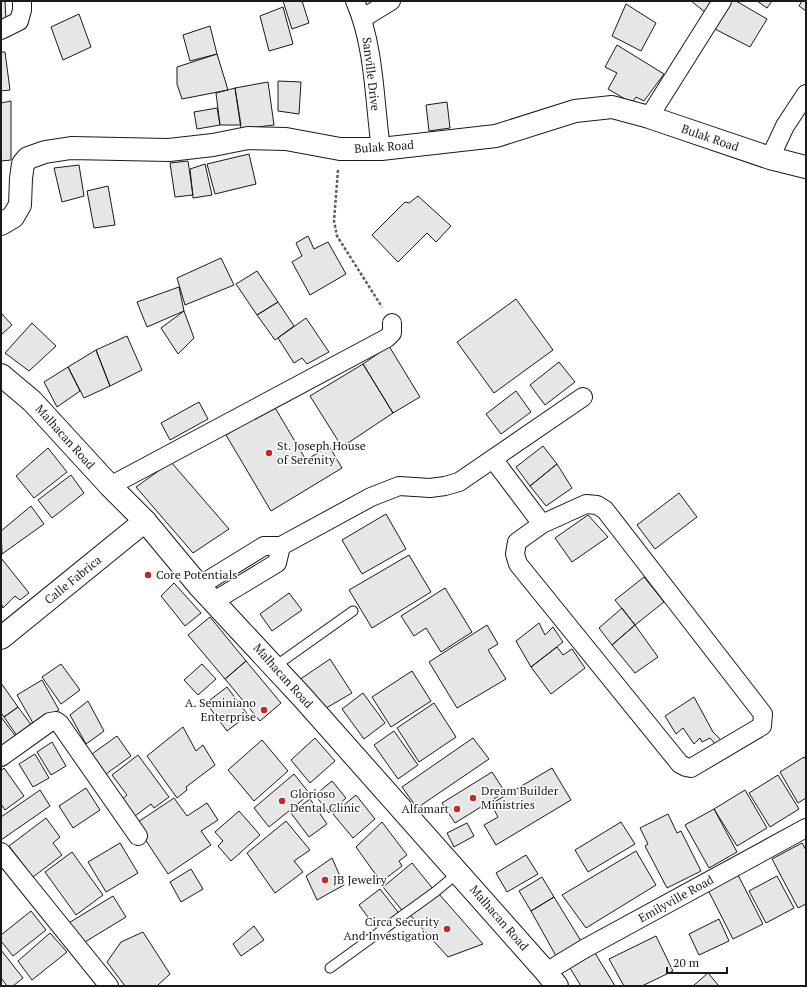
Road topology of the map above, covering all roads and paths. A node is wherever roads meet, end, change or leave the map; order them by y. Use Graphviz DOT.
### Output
graph roads {
  1 [pos="22,1"];
  2 [pos="356,1"];
  3 [pos="391,1"];
  4 [pos="722,1"];
  5 [pos="363,18"];
  6 [pos="1,30"];
  7 [pos="806,94"];
  8 [pos="649,117"];
  9 [pos="381,149"];
  10 [pos="340,150"];
  11 [pos="770,158"];
  12 [pos="806,167"];
  13 [pos="1,224"];
  14 [pos="392,323"];
  15 [pos="1,374"];
  16 [pos="583,397"];
  17 [pos="493,459"];
  18 [pos="110,486"];
  19 [pos="145,521"];
  20 [pos="542,524"];
  21 [pos="206,593"];
  22 [pos="353,611"];
  23 [pos="1,638"];
  24 [pos="274,667"];
  25 [pos="1,757"];
  26 [pos="806,828"];
  27 [pos="138,836"];
  28 [pos="1,852"];
  29 [pos="458,873"];
  30 [pos="330,968"];
  31 [pos="551,979"];
  32 [pos="110,986"];
  1 -- 6 [label="street"];
  2 -- 5 [label="street, Sanville Drive"];
  3 -- 5 [label="street"];
  4 -- 8 [label="street"];
  5 -- 9 [label="street, Sanville Drive"];
  7 -- 11 [label="street"];
  8 -- 9 [label="street, Bulak Road"];
  8 -- 11 [label="street, Bulak Road"];
  9 -- 10 [label="street, Bulak Road"];
  10 -- 13 [label="street, Bulak Road"];
  10 -- 14 [label="path"];
  11 -- 12 [label="street, Bulak Road"];
  14 -- 18 [label="street"];
  15 -- 18 [label="street, Malhacan Road"];
  16 -- 17 [label="street"];
  17 -- 20 [label="street"];
  17 -- 21 [label="street"];
  18 -- 19 [label="street, Malhacan Road"];
  19 -- 21 [label="street, Malhacan Road"];
  19 -- 23 [label="street, Calle Fabrica"];
  20 -- 20 [label="street"];
  21 -- 24 [label="street, Malhacan Road"];
  22 -- 24 [label="lane"];
  24 -- 29 [label="street, Malhacan Road"];
  25 -- 27 [label="street"];
  26 -- 31 [label="street, Emilyville Road"];
  28 -- 32 [label="street"];
  29 -- 30 [label="lane"];
  29 -- 31 [label="street, Malhacan Road"];
}
